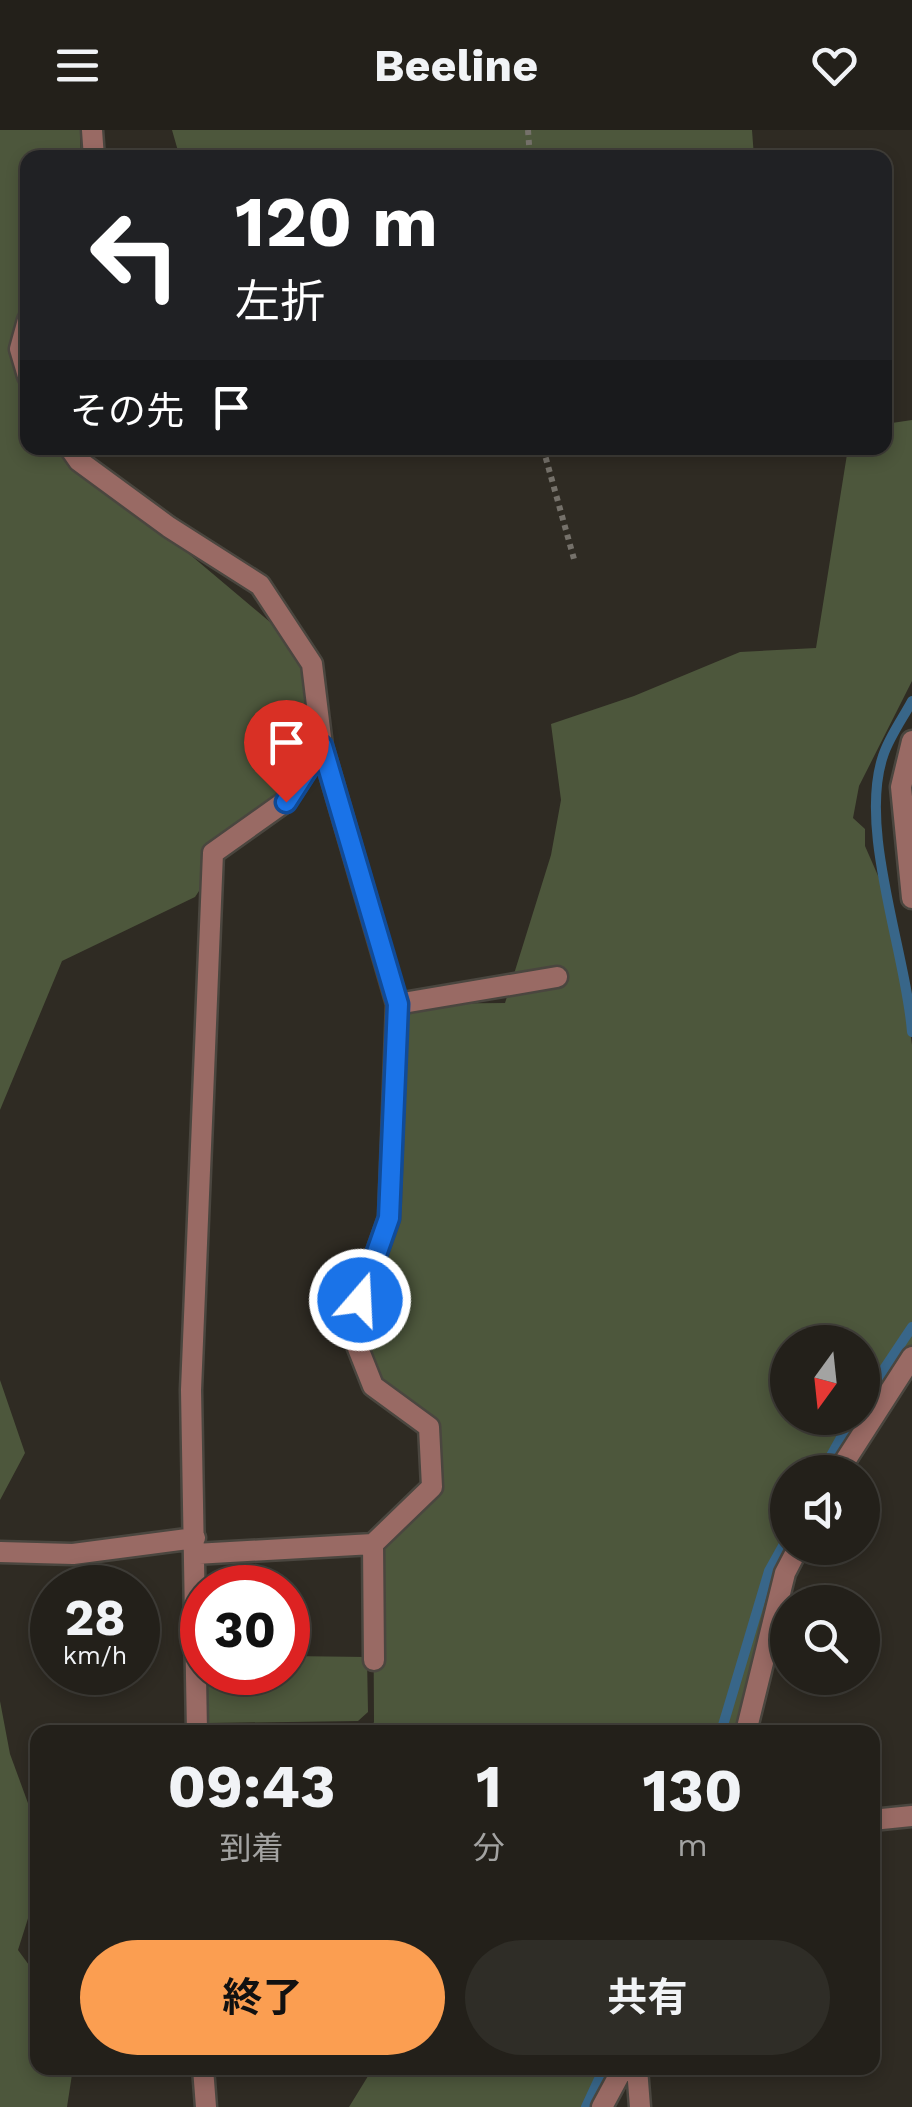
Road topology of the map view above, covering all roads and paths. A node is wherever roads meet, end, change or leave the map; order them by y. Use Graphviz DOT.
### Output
graph roads {
  1 [pos="74,455"];
  2 [pos="545,455"];
  3 [pos="574,560"];
  4 [pos="912,742"];
  5 [pos="322,746"];
  6 [pos="907,803"];
  7 [pos="912,898"];
  8 [pos="557,978"];
  9 [pos="398,1004"];
  10 [pos="912,1357"];
  11 [pos="849,1455"];
  12 [pos="373,1544"];
  13 [pos="195,1546"];
  14 [pos="0,1552"];
  15 [pos="789,1565"];
  16 [pos="374,1660"];
  17 [pos="197,1725"];
  18 [pos="748,1725"];
  19 [pos="912,1816"];
  20 [pos="880,1819"];
  21 [pos="204,2075"];
  22 [pos="619,2075"];
  23 [pos="638,2075"];
  24 [pos="206,2107"];
  25 [pos="602,2107"];
  26 [pos="640,2107"];
  1 -- 5 [label="street"];
  2 -- 3 [label="path"];
  4 -- 6 [label="street"];
  5 -- 9 [label="street"];
  5 -- 13 [label="street"];
  6 -- 7 [label="street"];
  8 -- 9 [label="street"];
  9 -- 12 [label="street"];
  10 -- 11 [label="street"];
  12 -- 13 [label="street"];
  12 -- 16 [label="street"];
  13 -- 14 [label="street"];
  13 -- 17 [label="street"];
  15 -- 18 [label="street"];
  19 -- 20 [label="street"];
  21 -- 24 [label="street"];
  22 -- 25 [label="street"];
  23 -- 26 [label="street"];
}
